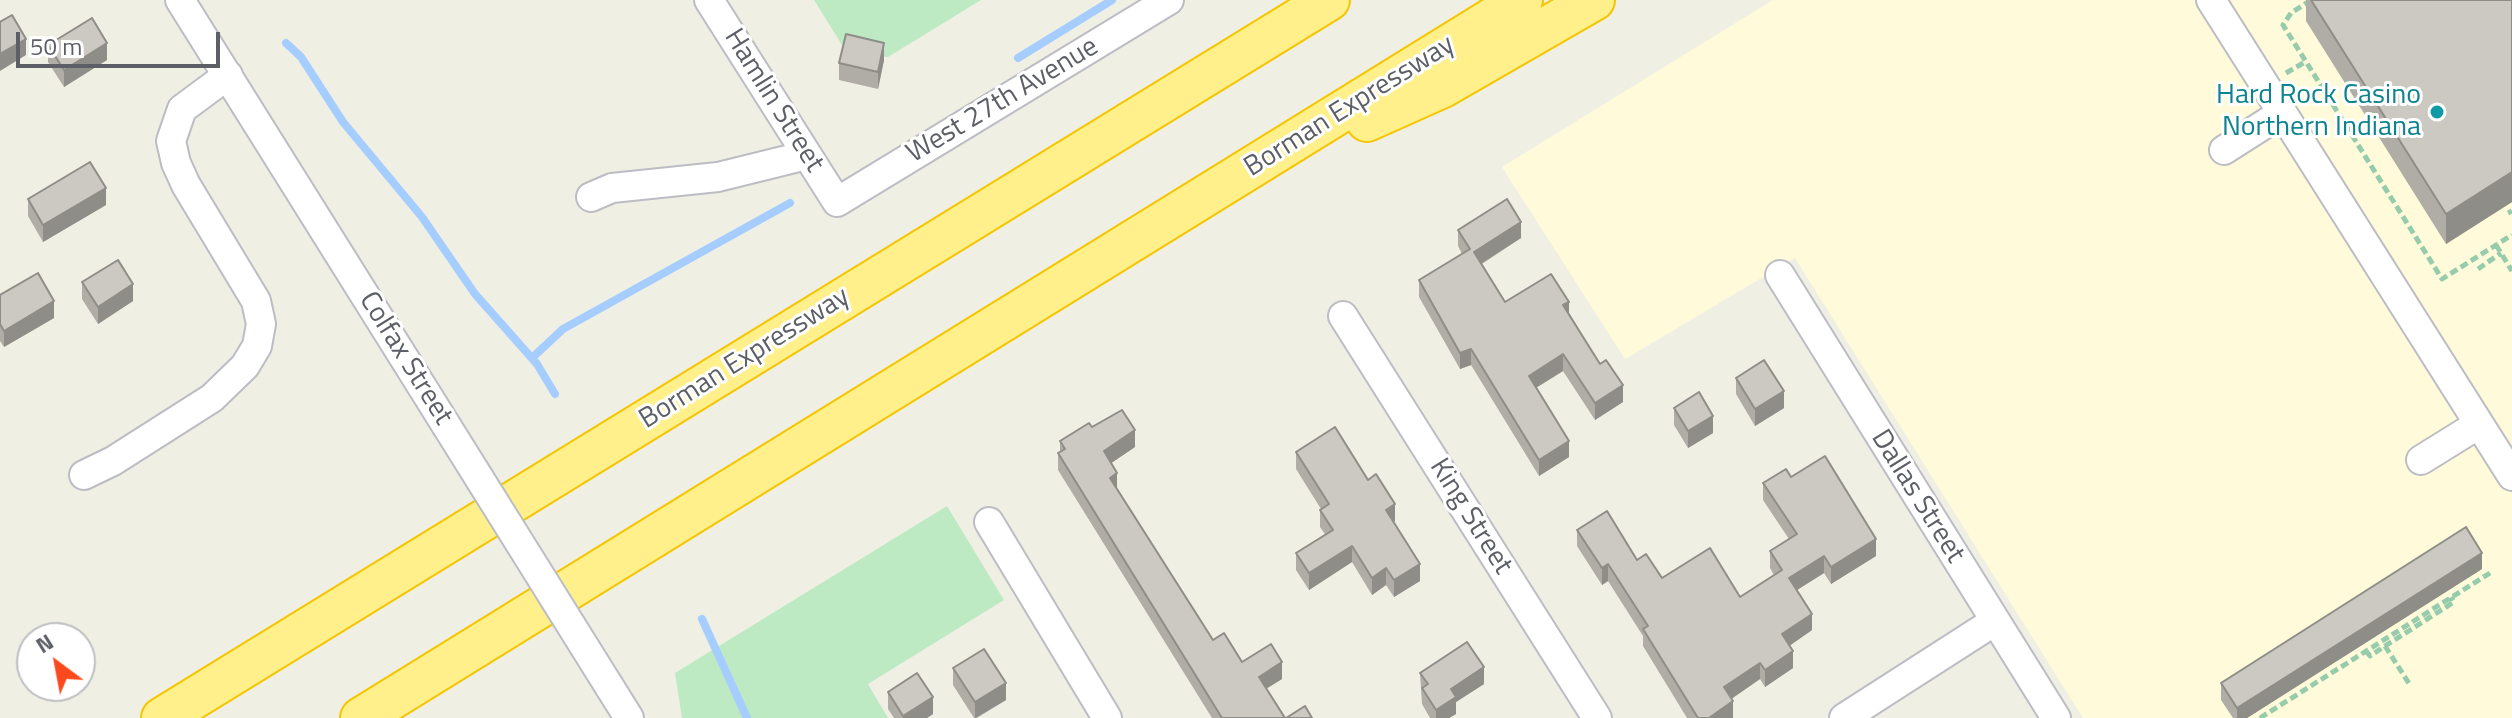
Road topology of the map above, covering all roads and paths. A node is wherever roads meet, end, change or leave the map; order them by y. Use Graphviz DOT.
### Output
graph roads {
  1 [pos="180,0"];
  2 [pos="709,0"];
  3 [pos="1169,0"];
  4 [pos="1329,0"];
  5 [pos="1522,0"];
  6 [pos="1594,0"];
  7 [pos="2211,0"];
  8 [pos="2311,0"];
  9 [pos="2305,62"];
  10 [pos="228,75"];
  11 [pos="2281,76"];
  12 [pos="2282,113"];
  13 [pos="2224,150"];
  14 [pos="807,155"];
  15 [pos="1221,186"];
  16 [pos="591,197"];
  17 [pos="837,202"];
  18 [pos="2512,235"];
  19 [pos="2496,245"];
  20 [pos="2501,253"];
  21 [pos="2478,269"];
  22 [pos="2512,271"];
  23 [pos="1780,275"];
  24 [pos="1343,316"];
  25 [pos="2479,424"];
  26 [pos="2421,460"];
  27 [pos="84,475"];
  28 [pos="2512,476"];
  29 [pos="989,522"];
  30 [pos="2490,573"];
  31 [pos="2451,597"];
  32 [pos="1995,621"];
  33 [pos="2385,646"];
  34 [pos="2366,651"];
  35 [pos="2410,685"];
  36 [pos="162,718"];
  37 [pos="361,718"];
  38 [pos="629,718"];
  39 [pos="1107,718"];
  40 [pos="1597,718"];
  41 [pos="1844,718"];
  42 [pos="2056,718"];
  43 [pos="2260,718"];
  1 -- 10 [label="street, Colfax Street"];
  2 -- 14 [label="street, Hamlin Street"];
  3 -- 17 [label="street, West 27th Avenue"];
  4 -- 36 [label="highway, Borman Expressway"];
  5 -- 15 [label="highway, Borman Expressway"];
  6 -- 15 [label="highway"];
  7 -- 12 [label="street"];
  8 -- 9 [label="path"];
  9 -- 11 [label="path"];
  9 -- 19 [label="path"];
  10 -- 27 [label="street"];
  10 -- 38 [label="street, Colfax Street, bridge"];
  12 -- 13 [label="street"];
  12 -- 25 [label="street"];
  14 -- 16 [label="street"];
  14 -- 17 [label="street, Hamlin Street"];
  15 -- 37 [label="highway, Borman Expressway"];
  18 -- 19 [label="path"];
  19 -- 20 [label="path"];
  20 -- 21 [label="path"];
  20 -- 22 [label="path"];
  23 -- 32 [label="street, Dallas Street"];
  24 -- 40 [label="street, King Street"];
  25 -- 26 [label="street"];
  25 -- 28 [label="street"];
  29 -- 39 [label="street"];
  30 -- 31 [label="path"];
  31 -- 33 [label="path"];
  31 -- 34 [label="path"];
  32 -- 41 [label="street"];
  32 -- 42 [label="street, Dallas Street"];
  33 -- 34 [label="path"];
  33 -- 35 [label="path"];
  34 -- 43 [label="path"];
}
